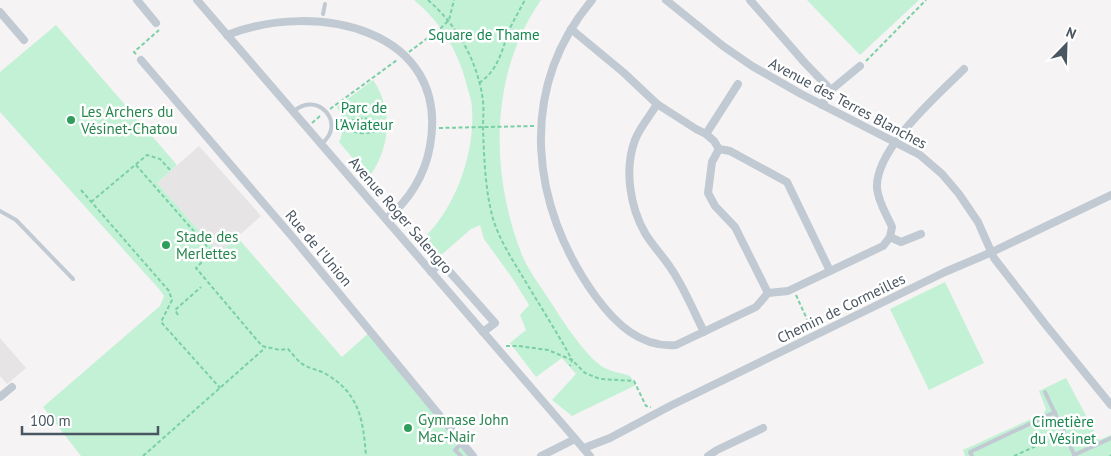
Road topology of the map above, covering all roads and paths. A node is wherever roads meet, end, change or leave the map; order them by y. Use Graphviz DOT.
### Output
graph roads {
  1 [pos="137,0"];
  2 [pos="197,0"];
  3 [pos="428,0"];
  4 [pos="454,0"];
  5 [pos="525,0"];
  6 [pos="592,0"];
  7 [pos="666,0"];
  8 [pos="750,0"];
  9 [pos="926,0"];
  10 [pos="325,4"];
  11 [pos="0,12"];
  12 [pos="324,14"];
  13 [pos="250,19"];
  14 [pos="448,20"];
  15 [pos="156,23"];
  16 [pos="571,29"];
  17 [pos="227,35"];
  18 [pos="24,40"];
  19 [pos="400,42"];
  20 [pos="408,52"];
  21 [pos="141,60"];
  22 [pos="860,66"];
  23 [pos="964,69"];
  24 [pos="479,83"];
  25 [pos="738,84"];
  26 [pos="831,90"];
  27 [pos="657,104"];
  28 [pos="822,105"];
  29 [pos="293,112"];
  30 [pos="326,112"];
  31 [pos="331,123"];
  32 [pos="343,124"];
  33 [pos="542,126"];
  34 [pos="306,127"];
  35 [pos="432,128"];
  36 [pos="483,128"];
  37 [pos="422,129"];
  38 [pos="706,134"];
  39 [pos="895,143"];
  40 [pos="321,144"];
  41 [pos="719,149"];
  42 [pos="136,165"];
  43 [pos="170,171"];
  44 [pos="82,190"];
  45 [pos="1111,195"];
  46 [pos="91,202"];
  47 [pos="0,211"];
  48 [pos="386,219"];
  49 [pos="921,234"];
  50 [pos="890,237"];
  51 [pos="992,252"];
  52 [pos="830,271"];
  53 [pos="432,272"];
  54 [pos="73,279"];
  55 [pos="201,286"];
  56 [pos="793,288"];
  57 [pos="768,292"];
  58 [pos="178,315"];
  59 [pos="811,329"];
  60 [pos="484,332"];
  61 [pos="704,332"];
  62 [pos="506,346"];
  63 [pos="265,348"];
  64 [pos="572,360"];
  65 [pos="570,366"];
  66 [pos="12,388"];
  67 [pos="220,388"];
  68 [pos="1045,392"];
  69 [pos="0,397"];
  70 [pos="1111,405"];
  71 [pos="650,407"];
  72 [pos="1054,412"];
  73 [pos="763,428"];
  74 [pos="1064,433"];
  75 [pos="1111,438"];
  76 [pos="575,439"];
  77 [pos="462,443"];
  78 [pos="584,448"];
  79 [pos="143,456"];
  80 [pos="366,456"];
  81 [pos="461,456"];
  82 [pos="473,456"];
  83 [pos="541,456"];
  84 [pos="590,456"];
  85 [pos="708,456"];
  86 [pos="972,456"];
  87 [pos="1014,456"];
  88 [pos="1074,456"];
  1 -- 15 [label="street"];
  2 -- 17 [label="street, Avenue Roger Salengro"];
  3 -- 14 [label="path"];
  4 -- 14 [label="path"];
  5 -- 24 [label="path"];
  6 -- 16 [label="street"];
  7 -- 28 [label="street, Avenue des Terres Blanches"];
  8 -- 26 [label="street"];
  9 -- 22 [label="path"];
  10 -- 12 [label="lane"];
  11 -- 18 [label="street"];
  13 -- 17 [label="street"];
  14 -- 20 [label="path"];
  14 -- 24 [label="path"];
  15 -- 21 [label="path"];
  16 -- 27 [label="street"];
  16 -- 33 [label="street"];
  17 -- 29 [label="street, Avenue Roger Salengro"];
  19 -- 20 [label="street"];
  20 -- 30 [label="path"];
  20 -- 35 [label="street"];
  21 -- 77 [label="street, Rue de l'Union"];
  22 -- 26 [label="street"];
  23 -- 39 [label="street"];
  24 -- 36 [label="path"];
  25 -- 38 [label="street"];
  26 -- 28 [label="street"];
  27 -- 38 [label="street"];
  27 -- 61 [label="street"];
  28 -- 39 [label="street, Avenue des Terres Blanches"];
  29 -- 30 [label="lane"];
  29 -- 34 [label="street, Avenue Roger Salengro"];
  30 -- 31 [label="lane"];
  30 -- 34 [label="path"];
  31 -- 32 [label="path"];
  31 -- 40 [label="lane"];
  32 -- 32 [label="path"];
  33 -- 36 [label="path"];
  33 -- 61 [label="street"];
  34 -- 40 [label="street, Avenue Roger Salengro"];
  35 -- 36 [label="path"];
  35 -- 37 [label="lane"];
  35 -- 48 [label="street"];
  36 -- 64 [label="path"];
  38 -- 41 [label="street"];
  39 -- 50 [label="street"];
  39 -- 51 [label="street, Avenue des Terres Blanches"];
  40 -- 48 [label="street, Avenue Roger Salengro"];
  41 -- 52 [label="street"];
  41 -- 57 [label="street"];
  42 -- 43 [label="path"];
  42 -- 46 [label="path"];
  42 -- 63 [label="path"];
  44 -- 46 [label="path"];
  45 -- 51 [label="street, Chemin de Cormeilles"];
  46 -- 67 [label="path"];
  47 -- 54 [label="lane"];
  48 -- 53 [label="street, Avenue Roger Salengro"];
  49 -- 50 [label="street"];
  50 -- 52 [label="street"];
  51 -- 70 [label="street, Avenue des Terres Blanches"];
  51 -- 78 [label="street, Chemin de Cormeilles"];
  52 -- 56 [label="street"];
  53 -- 60 [label="street, Avenue Roger Salengro"];
  53 -- 60 [label="street"];
  55 -- 58 [label="path"];
  56 -- 57 [label="street"];
  56 -- 59 [label="path"];
  57 -- 61 [label="street"];
  60 -- 76 [label="street, Avenue Roger Salengro"];
  62 -- 64 [label="path"];
  63 -- 67 [label="path"];
  63 -- 80 [label="path"];
  64 -- 65 [label="path"];
  64 -- 71 [label="path"];
  66 -- 69 [label="street"];
  67 -- 79 [label="path"];
  68 -- 72 [label="lane"];
  72 -- 74 [label="lane"];
  72 -- 86 [label="lane"];
  73 -- 85 [label="street"];
  74 -- 87 [label="path"];
  74 -- 88 [label="lane"];
  75 -- 88 [label="lane"];
  76 -- 78 [label="street, Avenue Roger Salengro"];
  76 -- 83 [label="street"];
  77 -- 81 [label="lane"];
  77 -- 82 [label="street, Rue de l'Union"];
  78 -- 84 [label="street, Avenue Roger Salengro"];
}
